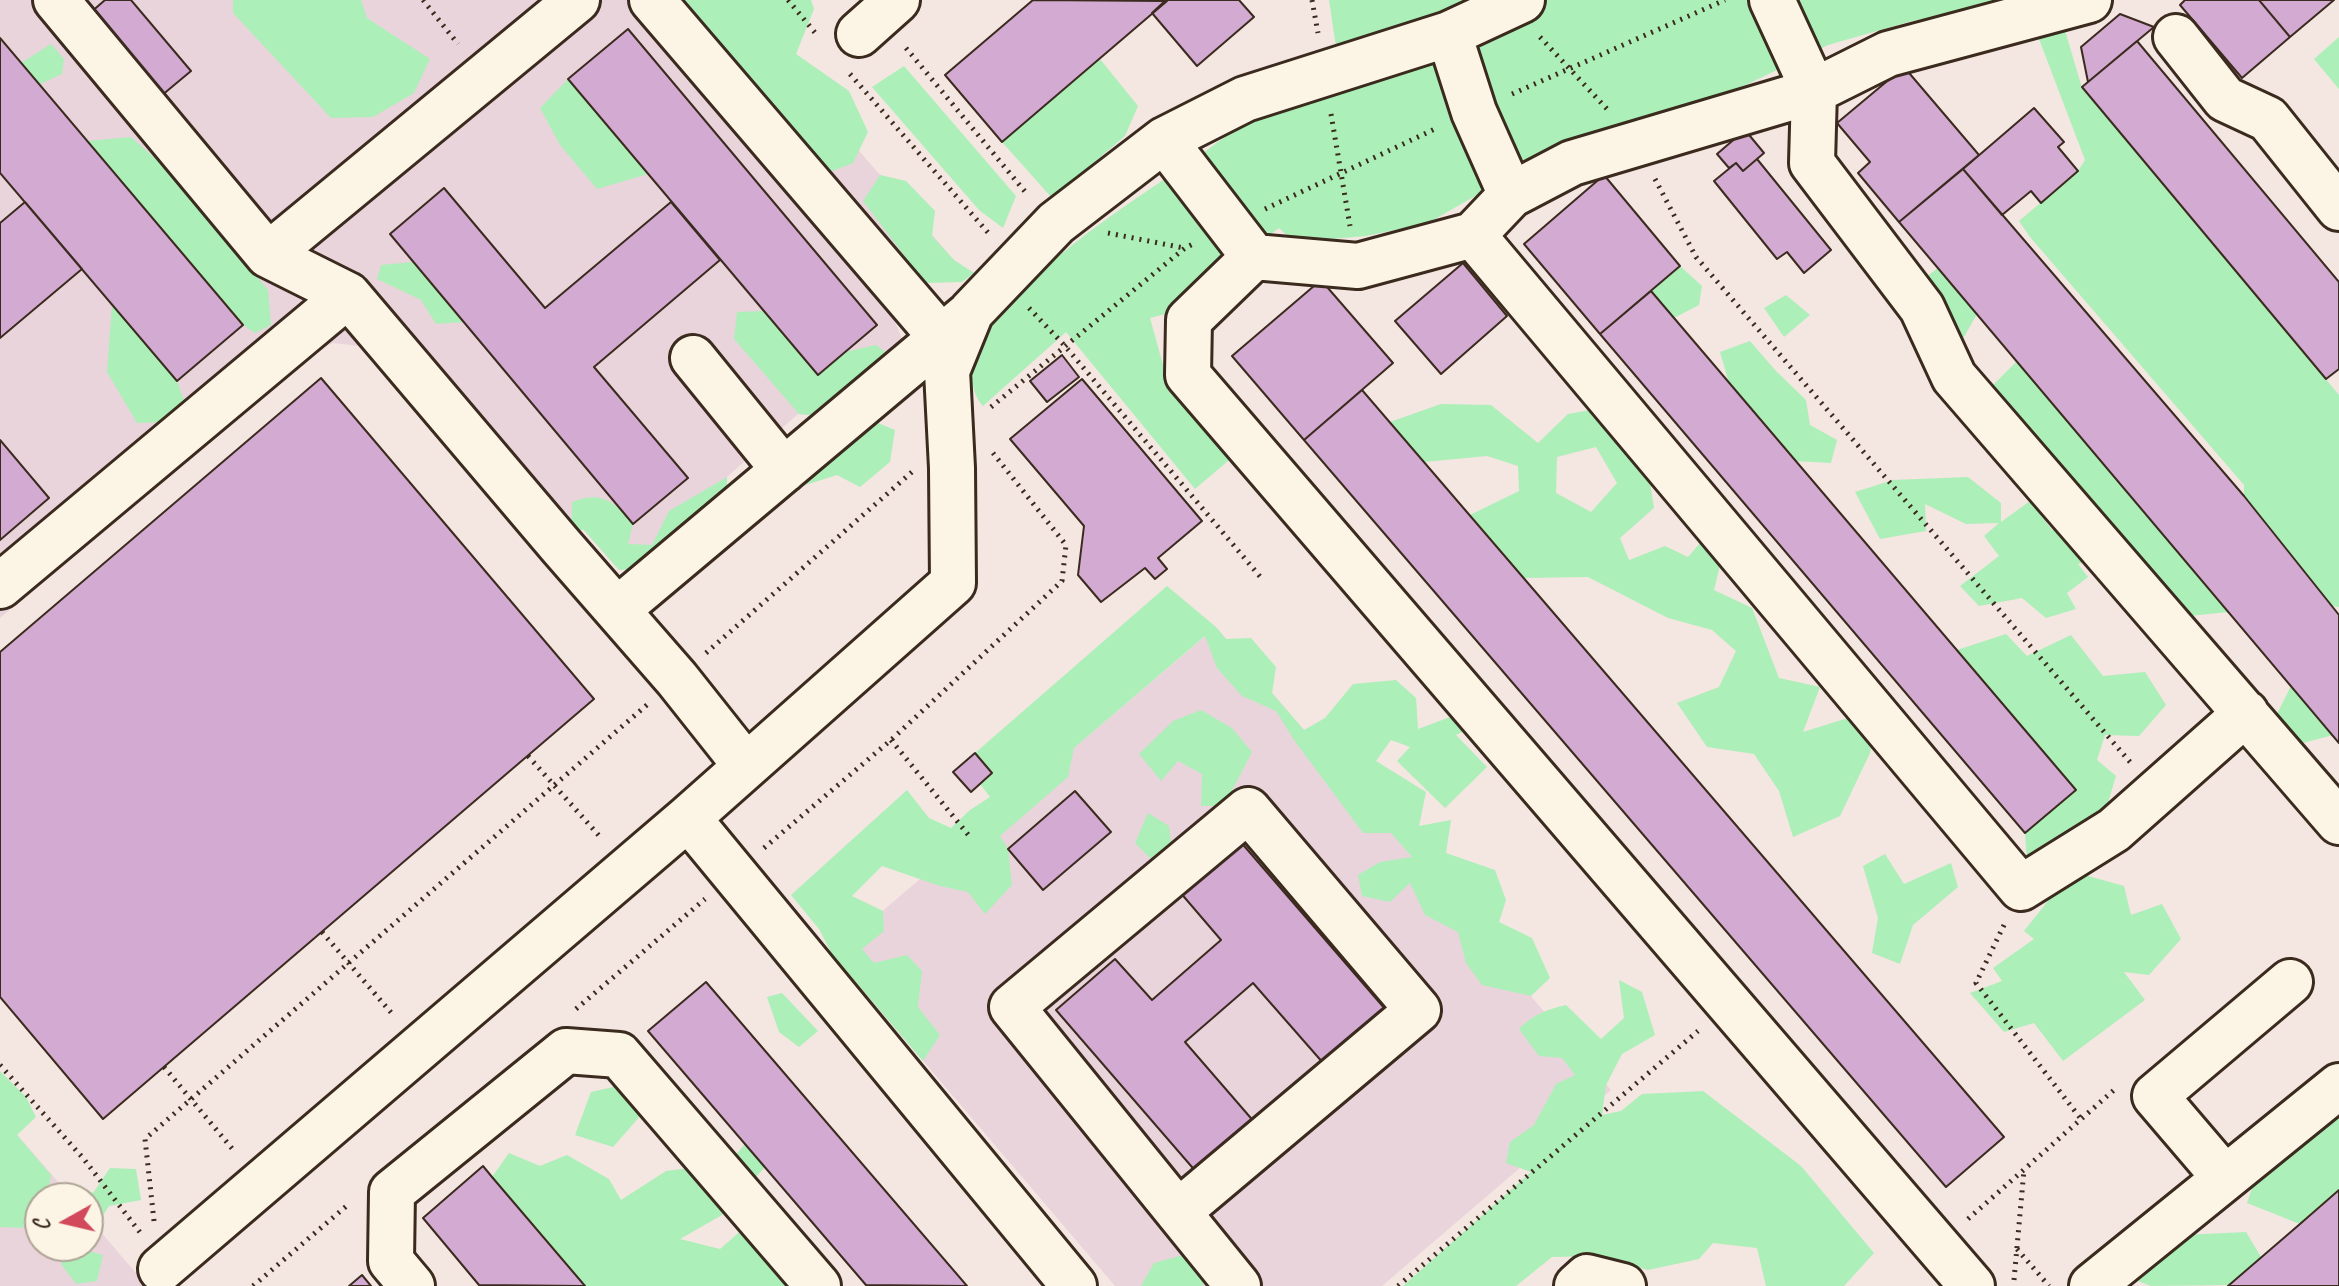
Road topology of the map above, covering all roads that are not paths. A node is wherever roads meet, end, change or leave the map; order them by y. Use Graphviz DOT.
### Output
graph roads {
  1 [pos="56,0"];
  2 [pos="577,0"];
  3 [pos="652,0"];
  4 [pos="1772,0"];
  5 [pos="2089,0"];
  6 [pos="1515,3"];
  7 [pos="1976,16"];
  8 [pos="1449,34"];
  9 [pos="2176,37"];
  10 [pos="1814,91"];
  11 [pos="1164,140"];
  12 [pos="1511,195"];
  13 [pos="2339,208"];
  14 [pos="1473,235"];
  15 [pos="1242,242"];
  16 [pos="268,255"];
  17 [pos="348,295"];
  18 [pos="956,324"];
  19 [pos="693,358"];
  20 [pos="784,470"];
  21 [pos="0,586"];
  22 [pos="617,610"];
  23 [pos="2246,713"];
  24 [pos="746,766"];
  25 [pos="688,818"];
  26 [pos="2339,822"];
  27 [pos="2290,982"];
  28 [pos="2339,1086"];
  29 [pos="2225,1178"];
  30 [pos="1178,1212"];
  31 [pos="159,1262"];
  32 [pos="412,1286"];
  33 [pos="818,1286"];
  34 [pos="1074,1286"];
  35 [pos="1238,1286"];
  36 [pos="1577,1286"];
  37 [pos="1623,1286"];
  38 [pos="1972,1286"];
  39 [pos="2092,1286"];
  1 -- 16 [label="lane"];
  2 -- 16 [label="lane"];
  3 -- 18 [label="lane"];
  4 -- 10 [label="lane"];
  5 -- 7 [label="lane"];
  6 -- 8 [label="lane"];
  7 -- 10 [label="lane"];
  8 -- 11 [label="lane"];
  8 -- 12 [label="lane"];
  9 -- 13 [label="lane"];
  10 -- 12 [label="lane"];
  10 -- 23 [label="lane"];
  11 -- 15 [label="lane"];
  11 -- 18 [label="lane"];
  12 -- 14 [label="lane"];
  14 -- 15 [label="lane"];
  14 -- 23 [label="lane"];
  15 -- 38 [label="lane"];
  16 -- 17 [label="lane"];
  17 -- 21 [label="lane"];
  17 -- 22 [label="lane"];
  18 -- 20 [label="lane"];
  18 -- 24 [label="lane"];
  19 -- 20 [label="lane"];
  20 -- 22 [label="lane"];
  22 -- 24 [label="lane"];
  23 -- 26 [label="lane"];
  24 -- 25 [label="lane"];
  25 -- 31 [label="lane"];
  25 -- 34 [label="lane"];
  27 -- 29 [label="lane"];
  28 -- 29 [label="lane"];
  29 -- 39 [label="lane"];
  30 -- 30 [label="lane"];
  30 -- 35 [label="lane"];
  32 -- 33 [label="lane"];
  36 -- 37 [label="lane"];
}
